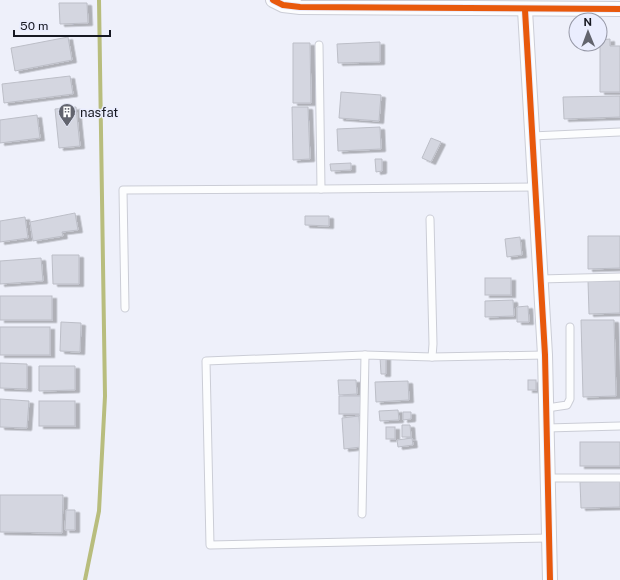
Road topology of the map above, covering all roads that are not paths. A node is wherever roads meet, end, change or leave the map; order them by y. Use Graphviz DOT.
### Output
graph roads {
  1 [pos="273,0"];
  2 [pos="441,4"];
  3 [pos="618,6"];
  4 [pos="526,10"];
  5 [pos="319,45"];
  6 [pos="620,132"];
  7 [pos="532,136"];
  8 [pos="535,187"];
  9 [pos="321,189"];
  10 [pos="430,219"];
  11 [pos="620,277"];
  12 [pos="540,279"];
  13 [pos="125,308"];
  14 [pos="570,327"];
  15 [pos="365,355"];
  16 [pos="545,355"];
  17 [pos="432,357"];
  18 [pos="547,408"];
  19 [pos="620,426"];
  20 [pos="547,428"];
  21 [pos="548,478"];
  22 [pos="620,478"];
  23 [pos="362,514"];
  24 [pos="549,538"];
  25 [pos="550,580"];
  1 -- 2 [label="street"];
  2 -- 4 [label="street"];
  3 -- 4 [label="street"];
  4 -- 7 [label="street"];
  5 -- 9 [label="lane"];
  6 -- 7 [label="lane"];
  7 -- 8 [label="street"];
  8 -- 9 [label="lane"];
  8 -- 12 [label="street"];
  9 -- 13 [label="lane"];
  10 -- 17 [label="lane"];
  11 -- 12 [label="lane"];
  12 -- 16 [label="street"];
  14 -- 18 [label="lane"];
  15 -- 17 [label="lane"];
  15 -- 23 [label="lane"];
  15 -- 24 [label="lane"];
  16 -- 17 [label="lane"];
  16 -- 18 [label="street"];
  18 -- 20 [label="street"];
  19 -- 20 [label="lane"];
  20 -- 21 [label="street"];
  21 -- 22 [label="lane"];
  21 -- 24 [label="street"];
  24 -- 25 [label="street"];
}
